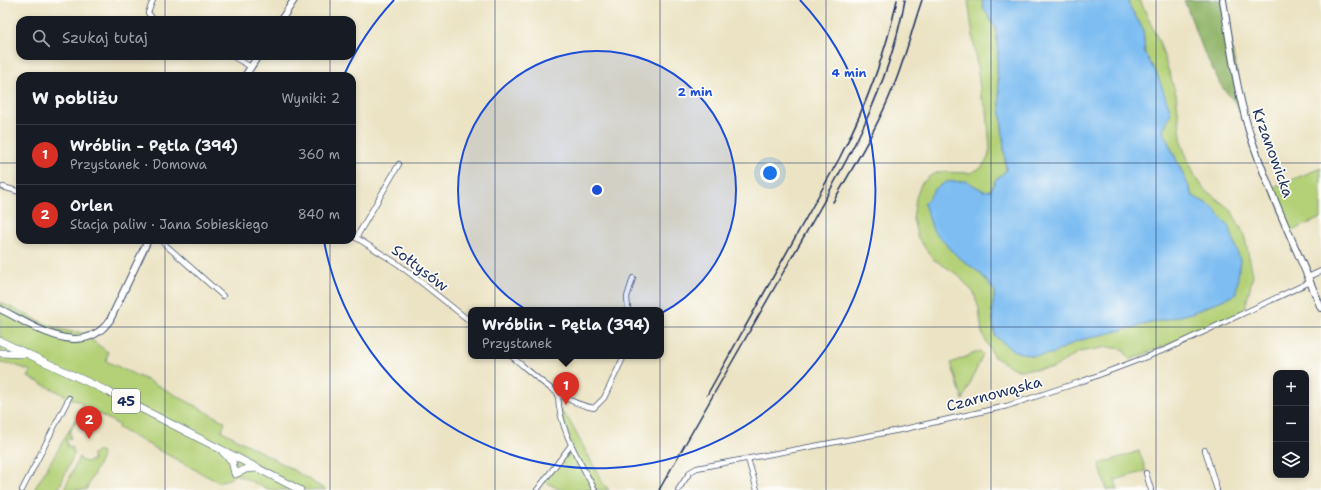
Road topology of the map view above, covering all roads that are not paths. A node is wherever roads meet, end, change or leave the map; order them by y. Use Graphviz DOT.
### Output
graph roads {
  1 [pos="153,0"];
  2 [pos="294,0"];
  3 [pos="1223,0"];
  4 [pos="151,16"];
  5 [pos="284,16"];
  6 [pos="239,60"];
  7 [pos="255,60"];
  8 [pos="250,67"];
  9 [pos="247,72"];
  10 [pos="399,164"];
  11 [pos="3,187"];
  12 [pos="16,191"];
  13 [pos="356,233"];
  14 [pos="356,237"];
  15 [pos="146,244"];
  16 [pos="164,244"];
  17 [pos="1321,271"];
  18 [pos="633,278"];
  19 [pos="1309,280"];
  20 [pos="223,296"];
  21 [pos="628,307"];
  22 [pos="1321,308"];
  23 [pos="0,309"];
  24 [pos="468,320"];
  25 [pos="0,341"];
  26 [pos="0,353"];
  27 [pos="28,354"];
  28 [pos="515,359"];
  29 [pos="623,359"];
  30 [pos="558,395"];
  31 [pos="69,398"];
  32 [pos="215,445"];
  33 [pos="571,445"];
  34 [pos="1205,450"];
  35 [pos="748,459"];
  36 [pos="263,470"];
  37 [pos="1146,473"];
  38 [pos="22,490"];
  39 [pos="300,490"];
  40 [pos="537,490"];
  41 [pos="595,490"];
  42 [pos="678,490"];
  43 [pos="756,490"];
  44 [pos="1151,490"];
  45 [pos="1217,490"];
  1 -- 4 [label="street"];
  2 -- 5 [label="street"];
  3 -- 19 [label="street, Krzanowicka"];
  6 -- 8 [label="street"];
  7 -- 8 [label="street"];
  8 -- 9 [label="street"];
  10 -- 13 [label="street"];
  11 -- 12 [label="street"];
  14 -- 24 [label="street, Sołtysów"];
  15 -- 23 [label="street"];
  16 -- 20 [label="street"];
  17 -- 19 [label="street, Czarnowąska"];
  18 -- 21 [label="street"];
  19 -- 22 [label="street, Krzanowicka"];
  19 -- 35 [label="street, Czarnowąska"];
  25 -- 27 [label="main road, 45"];
  26 -- 27 [label="main road"];
  27 -- 32 [label="main road, 45"];
  28 -- 30 [label="street"];
  29 -- 30 [label="street"];
  30 -- 33 [label="street"];
  31 -- 38 [label="street"];
  32 -- 36 [label="main road, 45"];
  32 -- 36 [label="main road"];
  33 -- 40 [label="street"];
  33 -- 41 [label="street"];
  34 -- 45 [label="street"];
  35 -- 42 [label="street, Czarnowąska"];
  35 -- 43 [label="street"];
  36 -- 39 [label="main road, 45"];
  37 -- 44 [label="street"];
}
